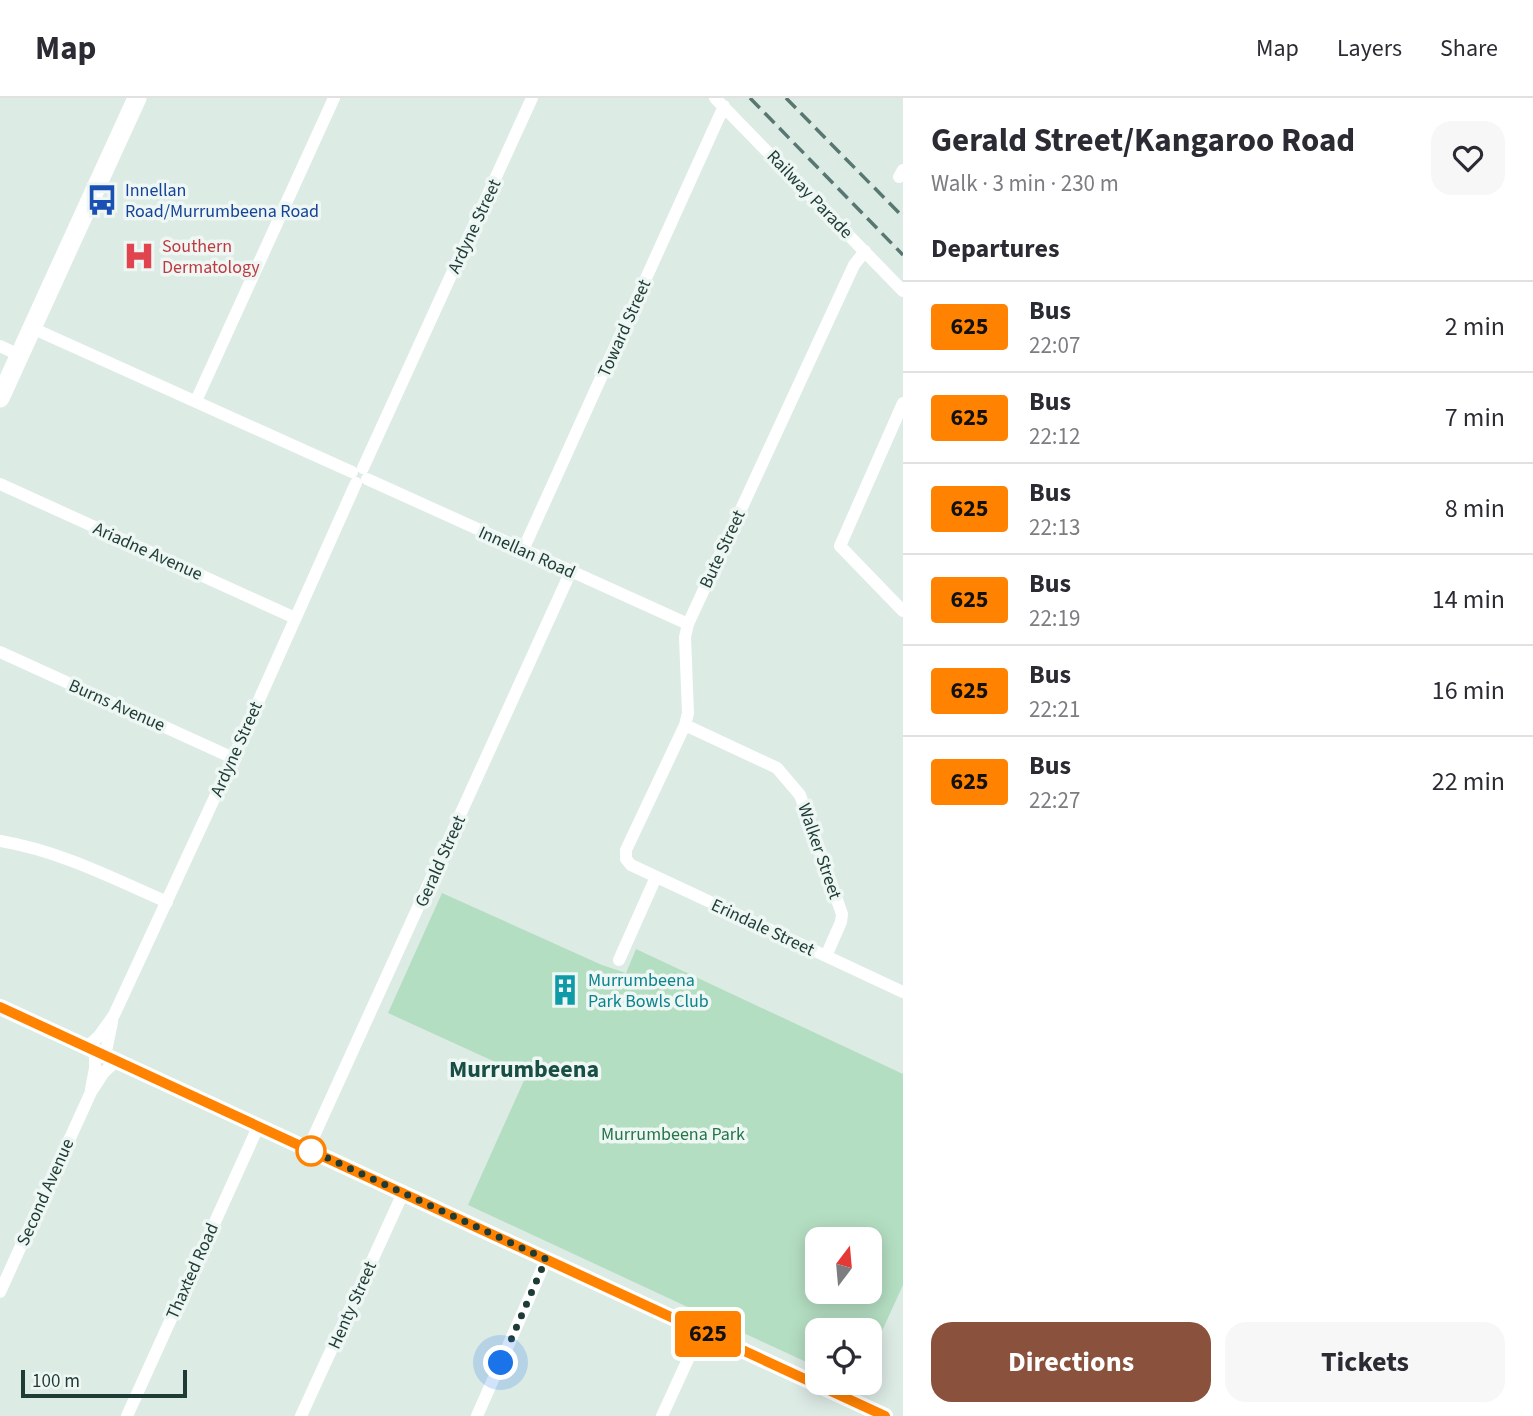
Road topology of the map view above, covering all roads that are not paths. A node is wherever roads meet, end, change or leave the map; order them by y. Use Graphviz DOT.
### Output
graph roads {
  1 [pos="137,98"];
  2 [pos="334,98"];
  3 [pos="532,98"];
  4 [pos="720,102"];
  5 [pos="865,251"];
  6 [pos="903,292"];
  7 [pos="32,328"];
  8 [pos="0,346"];
  9 [pos="19,355"];
  10 [pos="0,398"];
  11 [pos="196,401"];
  12 [pos="903,403"];
  13 [pos="359,475"];
  14 [pos="0,484"];
  15 [pos="523,550"];
  16 [pos="571,572"];
  17 [pos="903,611"];
  18 [pos="295,618"];
  19 [pos="688,624"];
  20 [pos="0,652"];
  21 [pos="685,725"];
  22 [pos="233,758"];
  23 [pos="0,841"];
  24 [pos="626,859"];
  25 [pos="656,877"];
  26 [pos="167,902"];
  27 [pos="826,956"];
  28 [pos="619,960"];
  29 [pos="903,992"];
  30 [pos="0,1007"];
  31 [pos="114,1015"];
  32 [pos="101,1054"];
  33 [pos="91,1093"];
  34 [pos="258,1127"];
  35 [pos="308,1149"];
  36 [pos="403,1193"];
  37 [pos="546,1259"];
  38 [pos="0,1292"];
  39 [pos="701,1331"];
  40 [pos="127,1416"];
  41 [pos="301,1416"];
  42 [pos="477,1416"];
  43 [pos="662,1416"];
  44 [pos="885,1416"];
  1 -- 7 [label="main road"];
  2 -- 11 [label="street"];
  3 -- 13 [label="street, Ardyne Street"];
  4 -- 5 [label="street, Railway Parade"];
  4 -- 15 [label="street, Toward Street"];
  5 -- 6 [label="street, Railway Parade"];
  5 -- 19 [label="street, Bute Street"];
  7 -- 9 [label="main road"];
  7 -- 11 [label="street, Innellan Road"];
  8 -- 9 [label="street"];
  9 -- 10 [label="main road"];
  11 -- 13 [label="street, Innellan Road"];
  12 -- 17 [label="street"];
  13 -- 15 [label="street, Innellan Road"];
  13 -- 18 [label="street, Ardyne Street"];
  14 -- 18 [label="street, Ariadne Avenue"];
  15 -- 16 [label="street, Innellan Road"];
  16 -- 19 [label="street, Innellan Road"];
  16 -- 35 [label="street, Gerald Street"];
  18 -- 22 [label="street, Ardyne Street"];
  19 -- 21 [label="street, Bute Street"];
  20 -- 22 [label="street, Burns Avenue"];
  21 -- 24 [label="street, Bute Street"];
  21 -- 27 [label="street, Walker Street"];
  22 -- 26 [label="street, Ardyne Street"];
  23 -- 26 [label="street"];
  24 -- 25 [label="street, Erindale Street"];
  25 -- 27 [label="street, Erindale Street"];
  25 -- 28 [label="street"];
  26 -- 31 [label="street, Ardyne Street"];
  27 -- 29 [label="street, Erindale Street"];
  30 -- 32 [label="street"];
  31 -- 32 [label="street, Ardyne Street"];
  31 -- 32 [label="street, Ardyne Street"];
  32 -- 33 [label="street, Second Avenue"];
  32 -- 33 [label="street, Second Avenue"];
  32 -- 34 [label="street"];
  33 -- 38 [label="street, Second Avenue"];
  34 -- 35 [label="street"];
  34 -- 40 [label="street, Thaxted Road"];
  35 -- 36 [label="street"];
  36 -- 37 [label="street"];
  36 -- 41 [label="street, Henty Street"];
  37 -- 39 [label="street"];
  37 -- 42 [label="street"];
  39 -- 43 [label="street"];
  39 -- 44 [label="street"];
}
